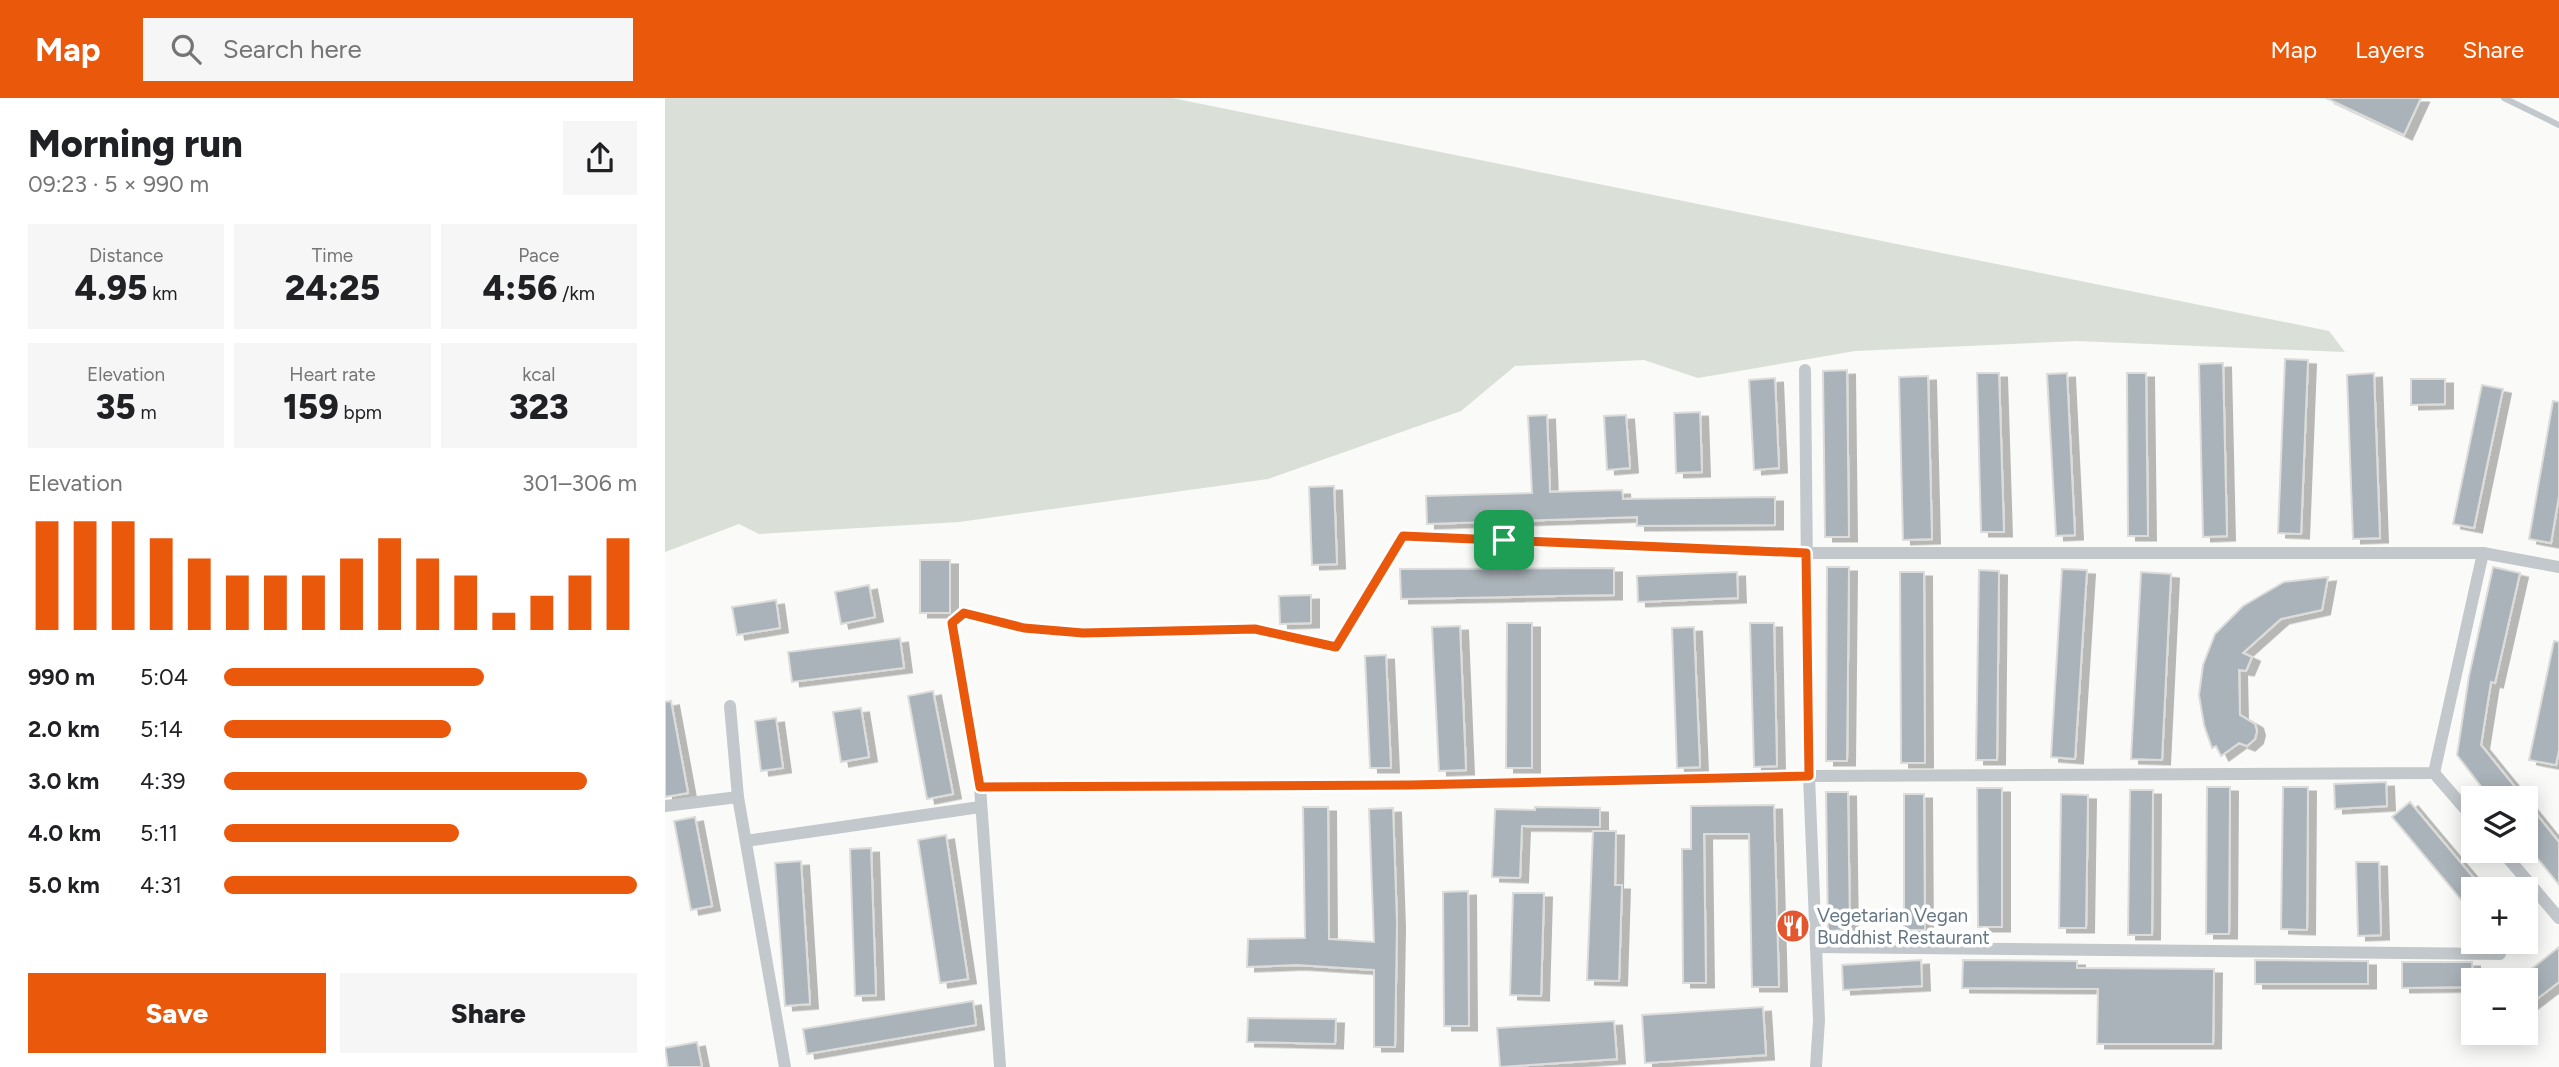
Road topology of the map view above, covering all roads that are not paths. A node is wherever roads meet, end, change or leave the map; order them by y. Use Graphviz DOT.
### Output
graph roads {
  1 [pos="2504,98"];
  2 [pos="2559,125"];
  3 [pos="1805,370"];
  4 [pos="1806,553"];
  5 [pos="2483,553"];
  6 [pos="2559,567"];
  7 [pos="730,706"];
  8 [pos="2434,773"];
  9 [pos="1809,776"];
  10 [pos="980,787"];
  11 [pos="738,797"];
  12 [pos="2461,804"];
  13 [pos="665,806"];
  14 [pos="980,807"];
  15 [pos="746,841"];
  16 [pos="2512,863"];
  17 [pos="2559,918"];
  18 [pos="1816,947"];
  19 [pos="2461,954"];
  20 [pos="785,1067"];
  21 [pos="1000,1067"];
  22 [pos="1816,1067"];
  1 -- 2 [label="lane"];
  3 -- 4 [label="street"];
  4 -- 5 [label="street"];
  4 -- 9 [label="street"];
  4 -- 10 [label="street"];
  5 -- 6 [label="street"];
  5 -- 8 [label="street"];
  7 -- 11 [label="street"];
  8 -- 9 [label="street"];
  8 -- 12 [label="street"];
  9 -- 10 [label="street"];
  9 -- 18 [label="street"];
  10 -- 14 [label="street"];
  11 -- 13 [label="street"];
  11 -- 15 [label="street"];
  14 -- 15 [label="street"];
  14 -- 21 [label="street"];
  15 -- 20 [label="street"];
  16 -- 17 [label="street"];
  18 -- 19 [label="street"];
  18 -- 22 [label="street"];
}
